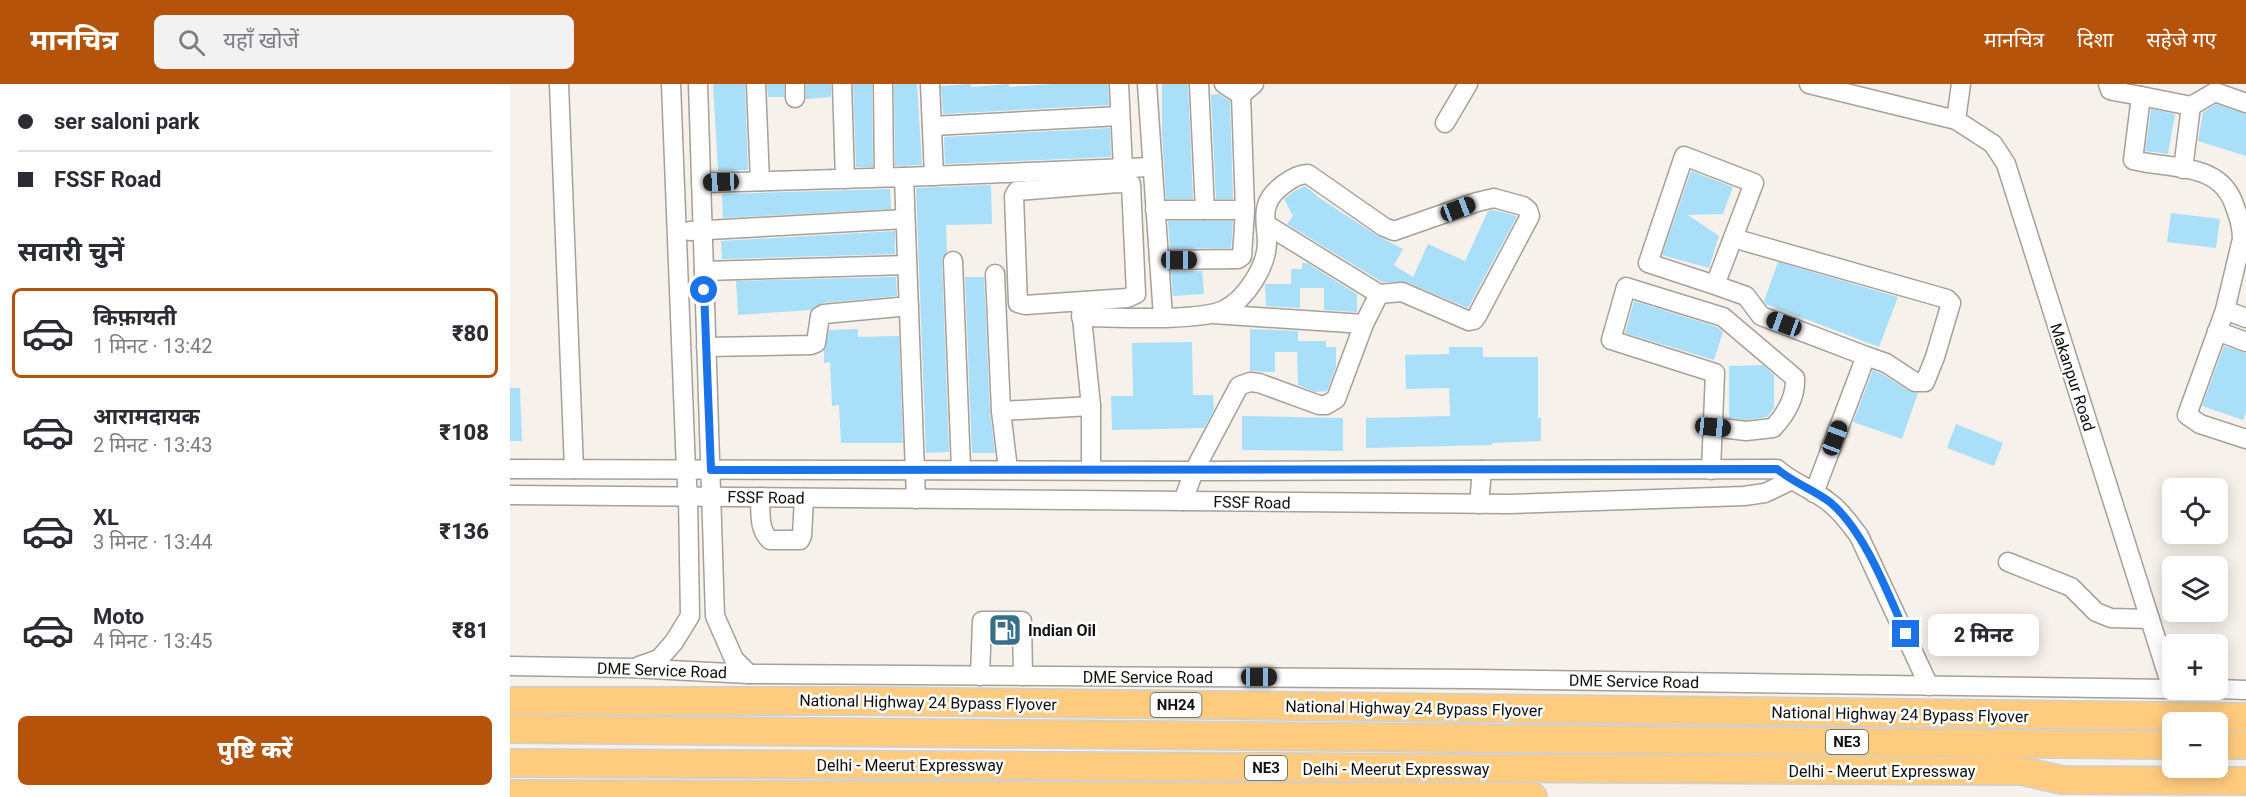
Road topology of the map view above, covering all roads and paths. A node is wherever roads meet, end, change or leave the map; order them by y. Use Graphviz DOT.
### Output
graph roads {
  1 [pos="559,84"];
  2 [pos="671,84"];
  3 [pos="698,84"];
  4 [pos="756,84"];
  5 [pos="842,84"];
  6 [pos="883,84"];
  7 [pos="930,84"];
  8 [pos="1119,84"];
  9 [pos="1147,84"];
  10 [pos="1199,84"];
  11 [pos="1224,84"];
  12 [pos="1468,84"];
  13 [pos="1809,84"];
  14 [pos="1961,84"];
  15 [pos="2108,84"];
  16 [pos="1248,90"];
  17 [pos="2241,95"];
  18 [pos="2141,96"];
  19 [pos="2191,106"];
  20 [pos="1120,116"];
  21 [pos="1956,120"];
  22 [pos="1445,123"];
  23 [pos="932,126"];
  24 [pos="1151,167"];
  25 [pos="1123,169"];
  26 [pos="2183,169"];
  27 [pos="934,176"];
  28 [pos="884,177"];
  29 [pos="904,177"];
  30 [pos="845,178"];
  31 [pos="760,181"];
  32 [pos="701,183"];
  33 [pos="1155,210"];
  34 [pos="1205,210"];
  35 [pos="1245,210"];
  36 [pos="906,219"];
  37 [pos="1267,225"];
  38 [pos="702,230"];
  39 [pos="676,231"];
  40 [pos="1733,238"];
  41 [pos="2244,239"];
  42 [pos="1159,260"];
  43 [pos="953,261"];
  44 [pos="907,265"];
  45 [pos="704,271"];
  46 [pos="995,273"];
  47 [pos="1715,285"];
  48 [pos="1379,294"];
  49 [pos="909,306"];
  50 [pos="1081,309"];
  51 [pos="2225,310"];
  52 [pos="1211,314"];
  53 [pos="1163,317"];
  54 [pos="2246,318"];
  55 [pos="1364,324"];
  56 [pos="2217,331"];
  57 [pos="2246,342"];
  58 [pos="706,347"];
  59 [pos="1866,356"];
  60 [pos="1091,406"];
  61 [pos="1001,411"];
  62 [pos="1713,427"];
  63 [pos="2246,439"];
  64 [pos="510,469"];
  65 [pos="573,469"];
  66 [pos="916,469"];
  67 [pos="961,469"];
  68 [pos="686,470"];
  69 [pos="711,470"];
  70 [pos="1008,470"];
  71 [pos="1091,470"];
  72 [pos="1482,470"];
  73 [pos="1711,470"];
  74 [pos="1194,471"];
  75 [pos="1790,481"];
  76 [pos="1814,493"];
  77 [pos="510,495"];
  78 [pos="688,496"];
  79 [pos="711,497"];
  80 [pos="760,497"];
  81 [pos="804,498"];
  82 [pos="916,499"];
  83 [pos="1183,501"];
  84 [pos="1479,504"];
  85 [pos="2008,562"];
  86 [pos="2150,619"];
  87 [pos="2162,657"];
  88 [pos="510,666"];
  89 [pos="631,668"];
  90 [pos="749,674"];
  91 [pos="980,676"];
  92 [pos="1023,676"];
  93 [pos="1929,686"];
  94 [pos="2162,689"];
  95 [pos="2228,689"];
  96 [pos="2246,690"];
  97 [pos="510,701"];
  98 [pos="2246,717"];
  99 [pos="510,729"];
  100 [pos="2162,745"];
  101 [pos="2228,745"];
  102 [pos="2246,745"];
  103 [pos="510,763"];
  104 [pos="2246,781"];
  105 [pos="510,794"];
  106 [pos="1533,797"];
  1 -- 65 [label="street"];
  2 -- 39 [label="street"];
  3 -- 32 [label="street"];
  4 -- 31 [label="street"];
  5 -- 30 [label="street"];
  6 -- 28 [label="street"];
  7 -- 23 [label="street"];
  8 -- 20 [label="street"];
  9 -- 24 [label="street"];
  10 -- 34 [label="street"];
  11 -- 16 [label="street"];
  12 -- 22 [label="street"];
  13 -- 21 [label="street, Makanpur Road"];
  14 -- 21 [label="street"];
  15 -- 18 [label="street"];
  16 -- 35 [label="street"];
  17 -- 19 [label="street"];
  18 -- 19 [label="street"];
  18 -- 26 [label="street"];
  19 -- 26 [label="street"];
  20 -- 23 [label="street"];
  20 -- 25 [label="street"];
  21 -- 86 [label="street, Makanpur Road"];
  23 -- 27 [label="street"];
  24 -- 25 [label="street"];
  24 -- 33 [label="street"];
  25 -- 27 [label="street"];
  26 -- 41 [label="street"];
  27 -- 29 [label="street"];
  28 -- 29 [label="street"];
  28 -- 30 [label="street"];
  29 -- 36 [label="street"];
  30 -- 31 [label="street"];
  31 -- 32 [label="street"];
  32 -- 38 [label="street"];
  33 -- 34 [label="street"];
  33 -- 42 [label="street"];
  34 -- 35 [label="street"];
  35 -- 42 [label="street"];
  36 -- 38 [label="street"];
  36 -- 44 [label="street"];
  37 -- 48 [label="street"];
  37 -- 48 [label="street"];
  37 -- 52 [label="street"];
  38 -- 39 [label="street"];
  38 -- 45 [label="street"];
  39 -- 68 [label="street"];
  40 -- 47 [label="street"];
  40 -- 47 [label="street"];
  40 -- 59 [label="street"];
  41 -- 51 [label="street"];
  42 -- 53 [label="street"];
  43 -- 67 [label="street"];
  44 -- 45 [label="street"];
  44 -- 49 [label="street"];
  45 -- 58 [label="street"];
  46 -- 61 [label="street"];
  47 -- 59 [label="street"];
  48 -- 55 [label="street"];
  49 -- 58 [label="street"];
  49 -- 66 [label="street"];
  50 -- 50 [label="street"];
  50 -- 53 [label="street"];
  50 -- 60 [label="street"];
  51 -- 54 [label="street"];
  51 -- 56 [label="street"];
  52 -- 53 [label="street"];
  52 -- 55 [label="street"];
  55 -- 74 [label="street"];
  56 -- 57 [label="street"];
  56 -- 63 [label="street"];
  58 -- 69 [label="street"];
  59 -- 76 [label="street"];
  60 -- 61 [label="street"];
  60 -- 71 [label="street"];
  61 -- 70 [label="street"];
  62 -- 62 [label="street"];
  62 -- 73 [label="street"];
  64 -- 65 [label="street, FSSF Road"];
  65 -- 68 [label="street, FSSF Road"];
  66 -- 67 [label="street, FSSF Road"];
  66 -- 69 [label="street, FSSF Road"];
  66 -- 82 [label="street"];
  67 -- 70 [label="street, FSSF Road"];
  68 -- 69 [label="street, FSSF Road"];
  68 -- 78 [label="street"];
  69 -- 79 [label="street"];
  70 -- 71 [label="street, FSSF Road"];
  71 -- 74 [label="street, FSSF Road"];
  72 -- 73 [label="street, FSSF Road"];
  72 -- 74 [label="street, FSSF Road"];
  72 -- 84 [label="street"];
  73 -- 75 [label="street, FSSF Road"];
  74 -- 83 [label="street"];
  75 -- 76 [label="street, FSSF Road"];
  75 -- 84 [label="street, FSSF Road"];
  76 -- 93 [label="street, FSSF Road"];
  77 -- 78 [label="street, FSSF Road"];
  78 -- 79 [label="street, FSSF Road"];
  78 -- 89 [label="street"];
  79 -- 80 [label="street, FSSF Road"];
  79 -- 90 [label="street"];
  80 -- 81 [label="street, FSSF Road"];
  80 -- 81 [label="street"];
  81 -- 82 [label="street, FSSF Road"];
  82 -- 83 [label="street, FSSF Road"];
  83 -- 84 [label="street, FSSF Road"];
  85 -- 86 [label="street"];
  86 -- 87 [label="street, Makanpur Road"];
  88 -- 89 [label="street, DME Service Road"];
  89 -- 90 [label="street, DME Service Road"];
  90 -- 91 [label="street, DME Service Road"];
  91 -- 92 [label="street, DME Service Road"];
  91 -- 92 [label="street"];
  92 -- 93 [label="street, DME Service Road"];
  93 -- 94 [label="street, DME Service Road"];
  95 -- 96 [label="street"];
  97 -- 98 [label="highway, National Highway 24 Bypass Flyover / NH24"];
  99 -- 100 [label="highway, Delhi - Meerut Expressway / NE3"];
  101 -- 102 [label="highway"];
  103 -- 104 [label="highway, Delhi - Meerut Expressway / NE3"];
  105 -- 106 [label="highway"];
}
